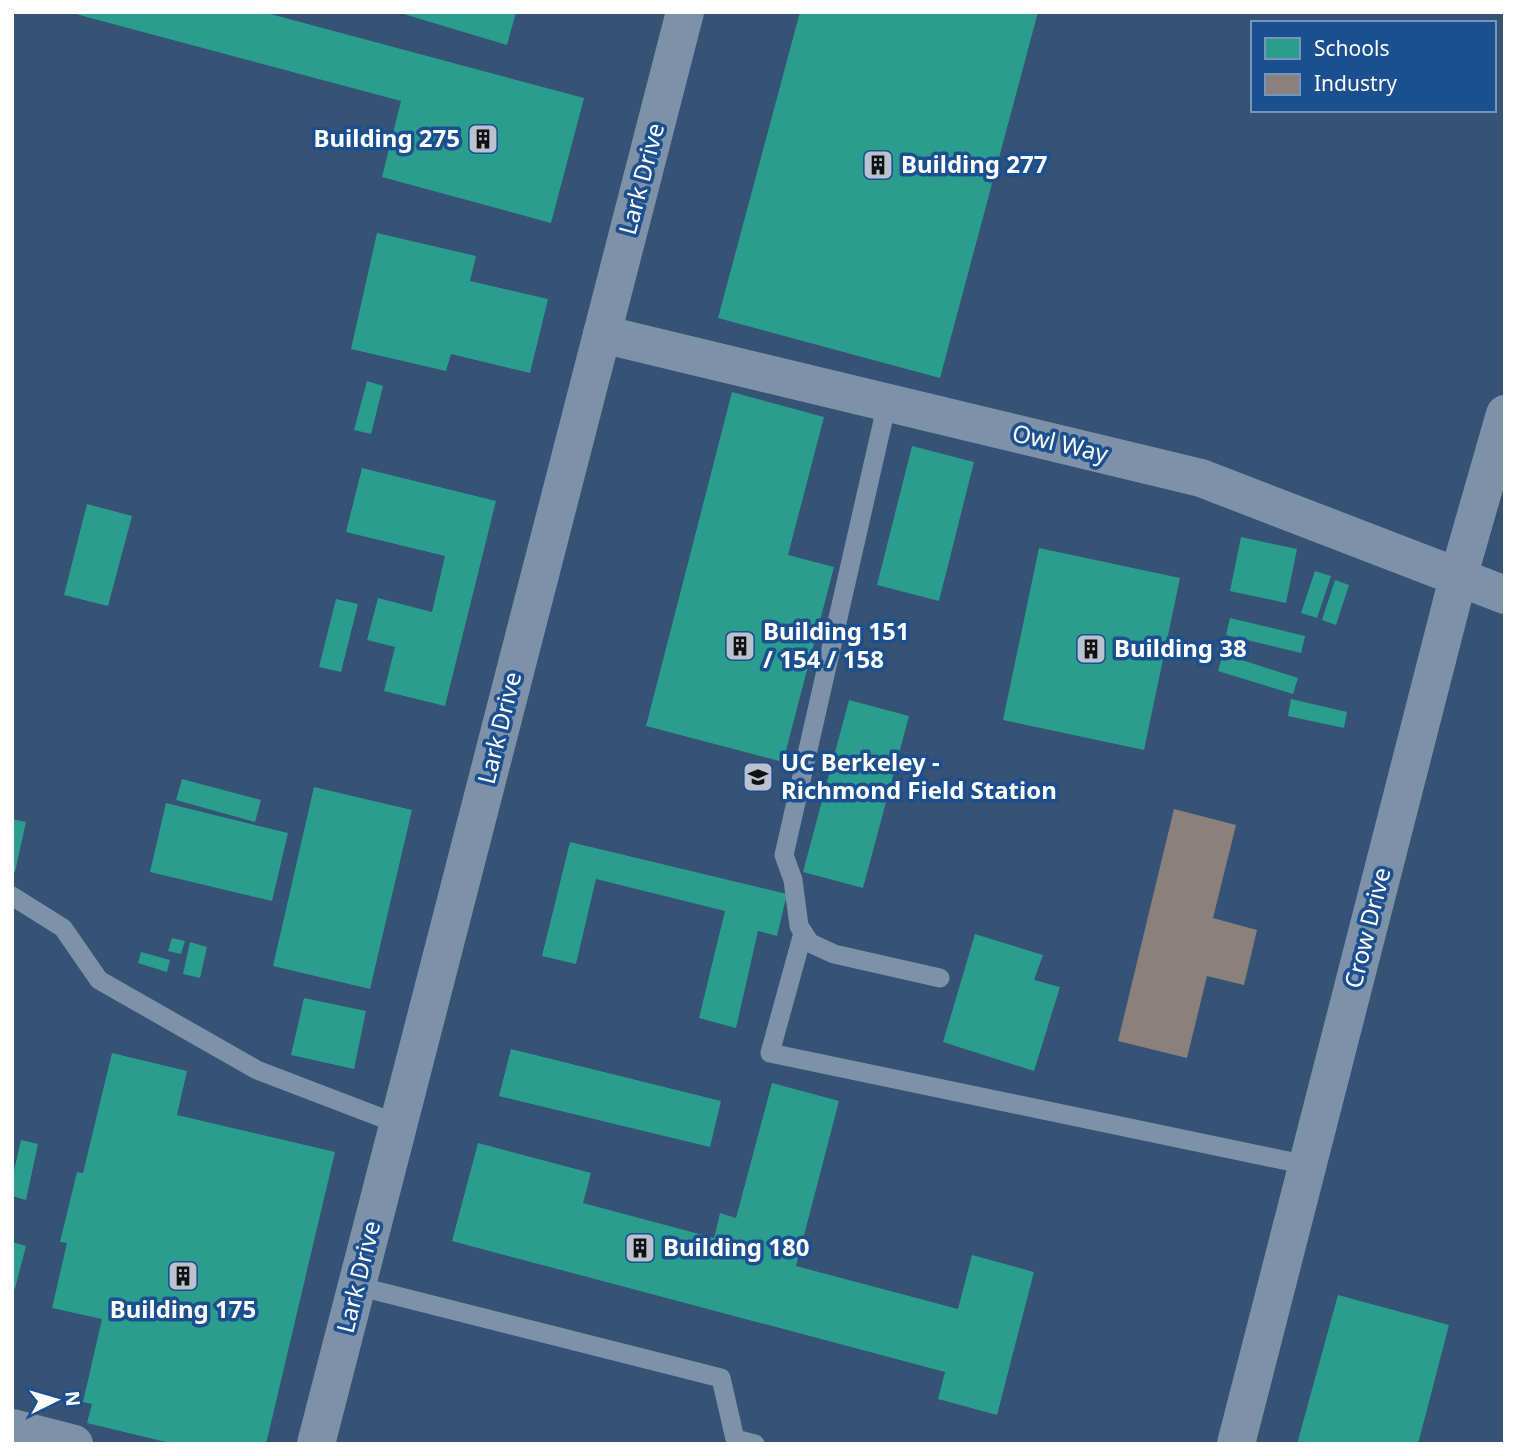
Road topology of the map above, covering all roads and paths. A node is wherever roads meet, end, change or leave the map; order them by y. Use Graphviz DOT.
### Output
graph roads {
  1 [pos="685,12"];
  2 [pos="602,334"];
  3 [pos="887,403"];
  4 [pos="1505,414"];
  5 [pos="1458,578"];
  6 [pos="1505,596"];
  7 [pos="12,896"];
  8 [pos="803,933"];
  9 [pos="940,978"];
  10 [pos="398,1124"];
  11 [pos="1307,1165"];
  12 [pos="357,1286"];
  13 [pos="12,1428"];
  14 [pos="75,1444"];
  15 [pos="316,1444"];
  16 [pos="755,1444"];
  17 [pos="1236,1444"];
  1 -- 2 [label="street, Lark Drive"];
  2 -- 3 [label="street, Owl Way"];
  2 -- 10 [label="street, Lark Drive"];
  3 -- 5 [label="street, Owl Way"];
  3 -- 8 [label="lane"];
  4 -- 5 [label="street, Crow Drive"];
  5 -- 6 [label="street, Owl Way"];
  5 -- 11 [label="street, Crow Drive"];
  7 -- 10 [label="lane"];
  8 -- 9 [label="lane"];
  8 -- 11 [label="lane"];
  10 -- 12 [label="street, Lark Drive"];
  11 -- 17 [label="street, Crow Drive"];
  12 -- 15 [label="street, Lark Drive"];
  12 -- 16 [label="lane"];
  13 -- 14 [label="street"];
}
